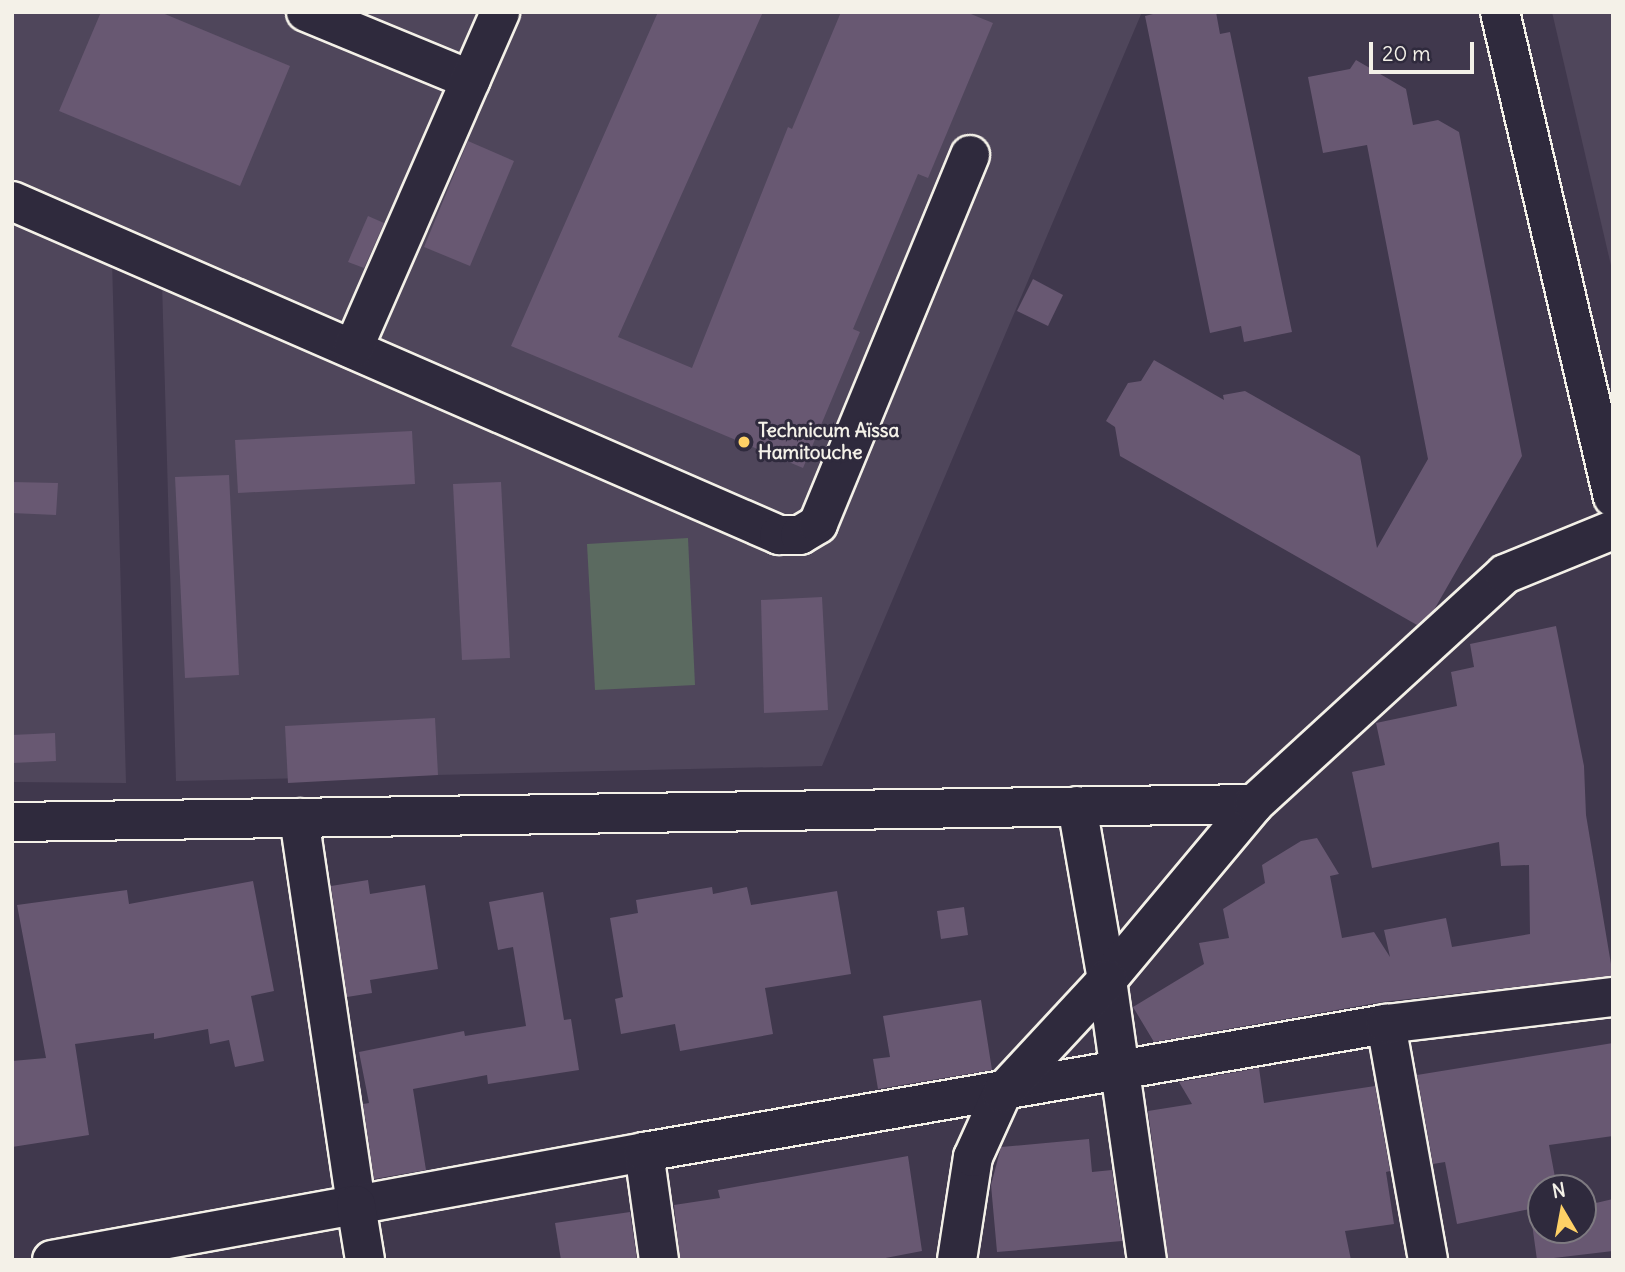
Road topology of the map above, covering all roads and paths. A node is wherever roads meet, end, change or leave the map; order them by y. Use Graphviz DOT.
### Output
graph roads {
  1 [pos="306,12"];
  2 [pos="500,12"];
  3 [pos="1500,12"];
  4 [pos="471,80"];
  5 [pos="971,155"];
  6 [pos="12,201"];
  7 [pos="353,349"];
  8 [pos="1613,497"];
  9 [pos="1613,530"];
  10 [pos="1254,804"];
  11 [pos="1077,807"];
  12 [pos="299,818"];
  13 [pos="12,822"];
  14 [pos="1107,981"];
  15 [pos="1613,996"];
  16 [pos="1386,1024"];
  17 [pos="1119,1073"];
  18 [pos="1002,1093"];
  19 [pos="645,1152"];
  20 [pos="356,1205"];
  21 [pos="52,1260"];
  22 [pos="365,1260"];
  23 [pos="659,1260"];
  24 [pos="957,1260"];
  25 [pos="1147,1260"];
  26 [pos="1428,1260"];
  1 -- 4 [label="street"];
  2 -- 4 [label="street"];
  3 -- 8 [label="street"];
  4 -- 7 [label="street"];
  5 -- 7 [label="street"];
  6 -- 7 [label="street"];
  9 -- 10 [label="street"];
  10 -- 11 [label="street"];
  10 -- 14 [label="street"];
  11 -- 12 [label="street"];
  11 -- 14 [label="street"];
  12 -- 13 [label="street"];
  12 -- 20 [label="street"];
  14 -- 17 [label="street"];
  14 -- 18 [label="street"];
  15 -- 16 [label="street"];
  16 -- 17 [label="street"];
  16 -- 26 [label="street"];
  17 -- 18 [label="street"];
  17 -- 25 [label="street"];
  18 -- 19 [label="street"];
  18 -- 24 [label="street"];
  19 -- 20 [label="street"];
  19 -- 23 [label="street"];
  20 -- 21 [label="street"];
  20 -- 22 [label="street"];
}
